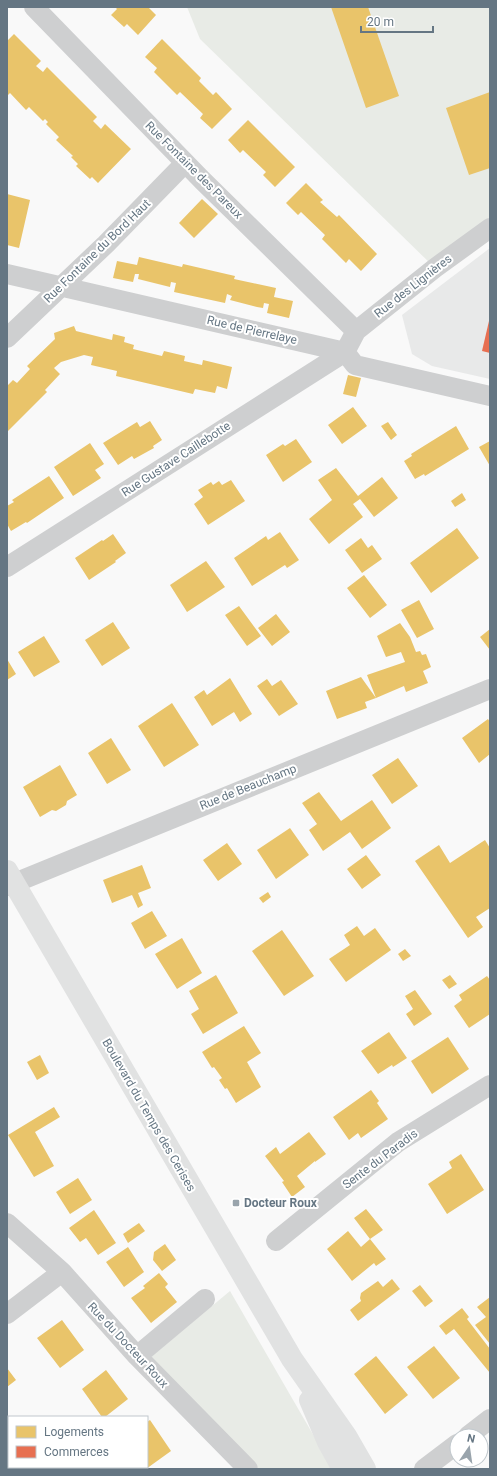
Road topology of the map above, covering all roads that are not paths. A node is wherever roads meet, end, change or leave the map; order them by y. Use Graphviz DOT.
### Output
graph roads {
  1 [pos="34,7"];
  2 [pos="185,163"];
  3 [pos="490,228"];
  4 [pos="7,274"];
  5 [pos="60,287"];
  6 [pos="356,331"];
  7 [pos="7,338"];
  8 [pos="345,352"];
  9 [pos="490,396"];
  10 [pos="7,567"];
  11 [pos="490,689"];
  12 [pos="10,880"];
  13 [pos="490,1086"];
  14 [pos="7,1223"];
  15 [pos="276,1241"];
  16 [pos="62,1272"];
  17 [pos="205,1299"];
  18 [pos="7,1314"];
  19 [pos="137,1356"];
  20 [pos="292,1359"];
  21 [pos="490,1419"];
  22 [pos="478,1428"];
  23 [pos="449,1450"];
  24 [pos="248,1469"];
  25 [pos="343,1469"];
  26 [pos="366,1469"];
  27 [pos="424,1469"];
  1 -- 2 [label="street, Rue Fontaine des Pareux"];
  2 -- 5 [label="street, Rue Fontaine du Bord Haut"];
  2 -- 6 [label="street, Rue Fontaine des Pareux"];
  3 -- 6 [label="street, Rue des Lignières"];
  4 -- 5 [label="street, Rue de Pierrelaye"];
  5 -- 7 [label="street, Rue Fontaine du Bord Haut"];
  5 -- 8 [label="street, Rue de Pierrelaye"];
  6 -- 8 [label="street, Rue des Lignières"];
  8 -- 9 [label="street"];
  8 -- 10 [label="street, Rue Gustave Caillebotte"];
  11 -- 12 [label="street, Rue de Beauchamp"];
  12 -- 20 [label="main road, Boulevard du Temps des Cerises"];
  13 -- 15 [label="street, Sente du Paradis"];
  14 -- 16 [label="street, Rue du Docteur Roux"];
  16 -- 18 [label="street"];
  16 -- 19 [label="street, Rue du Docteur Roux"];
  17 -- 19 [label="street"];
  19 -- 24 [label="street, Rue du Docteur Roux"];
  20 -- 25 [label="main road, Boulevard du Temps des Cerises"];
  20 -- 26 [label="main road, Boulevard du Temps des Cerises"];
  21 -- 22 [label="street"];
  23 -- 27 [label="street"];
}
